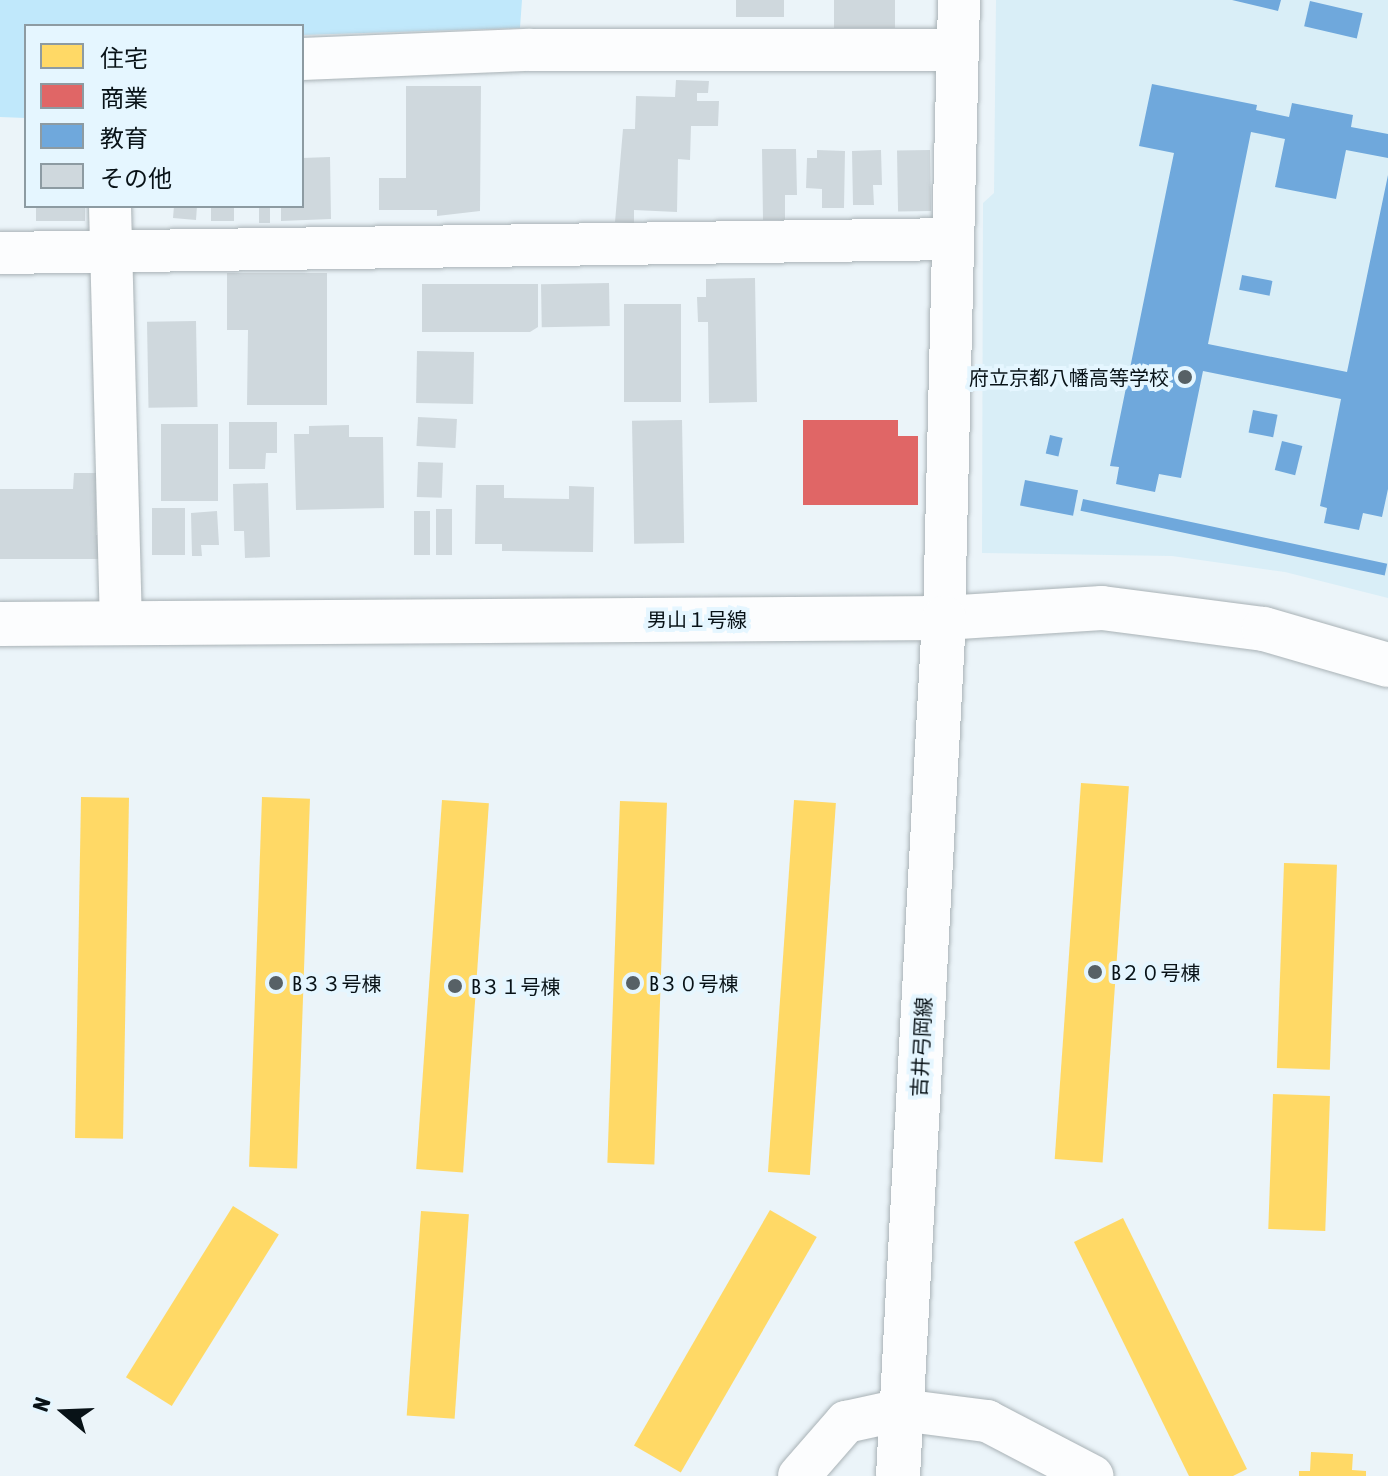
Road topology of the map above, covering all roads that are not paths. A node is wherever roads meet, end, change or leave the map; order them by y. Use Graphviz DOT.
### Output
graph roads {
  1 [pos="959,0"];
  2 [pos="958,50"];
  3 [pos="304,59"];
  4 [pos="110,208"];
  5 [pos="951,239"];
  6 [pos="109,251"];
  7 [pos="0,253"];
  8 [pos="944,618"];
  9 [pos="0,624"];
  10 [pos="121,624"];
  11 [pos="1388,665"];
  12 [pos="901,1410"];
  13 [pos="799,1476"];
  14 [pos="898,1476"];
  15 [pos="1092,1476"];
  1 -- 2 [label="street"];
  2 -- 3 [label="street"];
  2 -- 5 [label="street"];
  4 -- 6 [label="street"];
  5 -- 6 [label="street"];
  5 -- 8 [label="street"];
  6 -- 7 [label="street"];
  6 -- 10 [label="street"];
  8 -- 10 [label="street, 男山１号線"];
  8 -- 11 [label="street, 男山１号線"];
  8 -- 12 [label="street, 吉井弓岡線"];
  9 -- 10 [label="street, 男山１号線"];
  12 -- 13 [label="street"];
  12 -- 14 [label="street, 吉井弓岡線"];
  12 -- 15 [label="street"];
}
